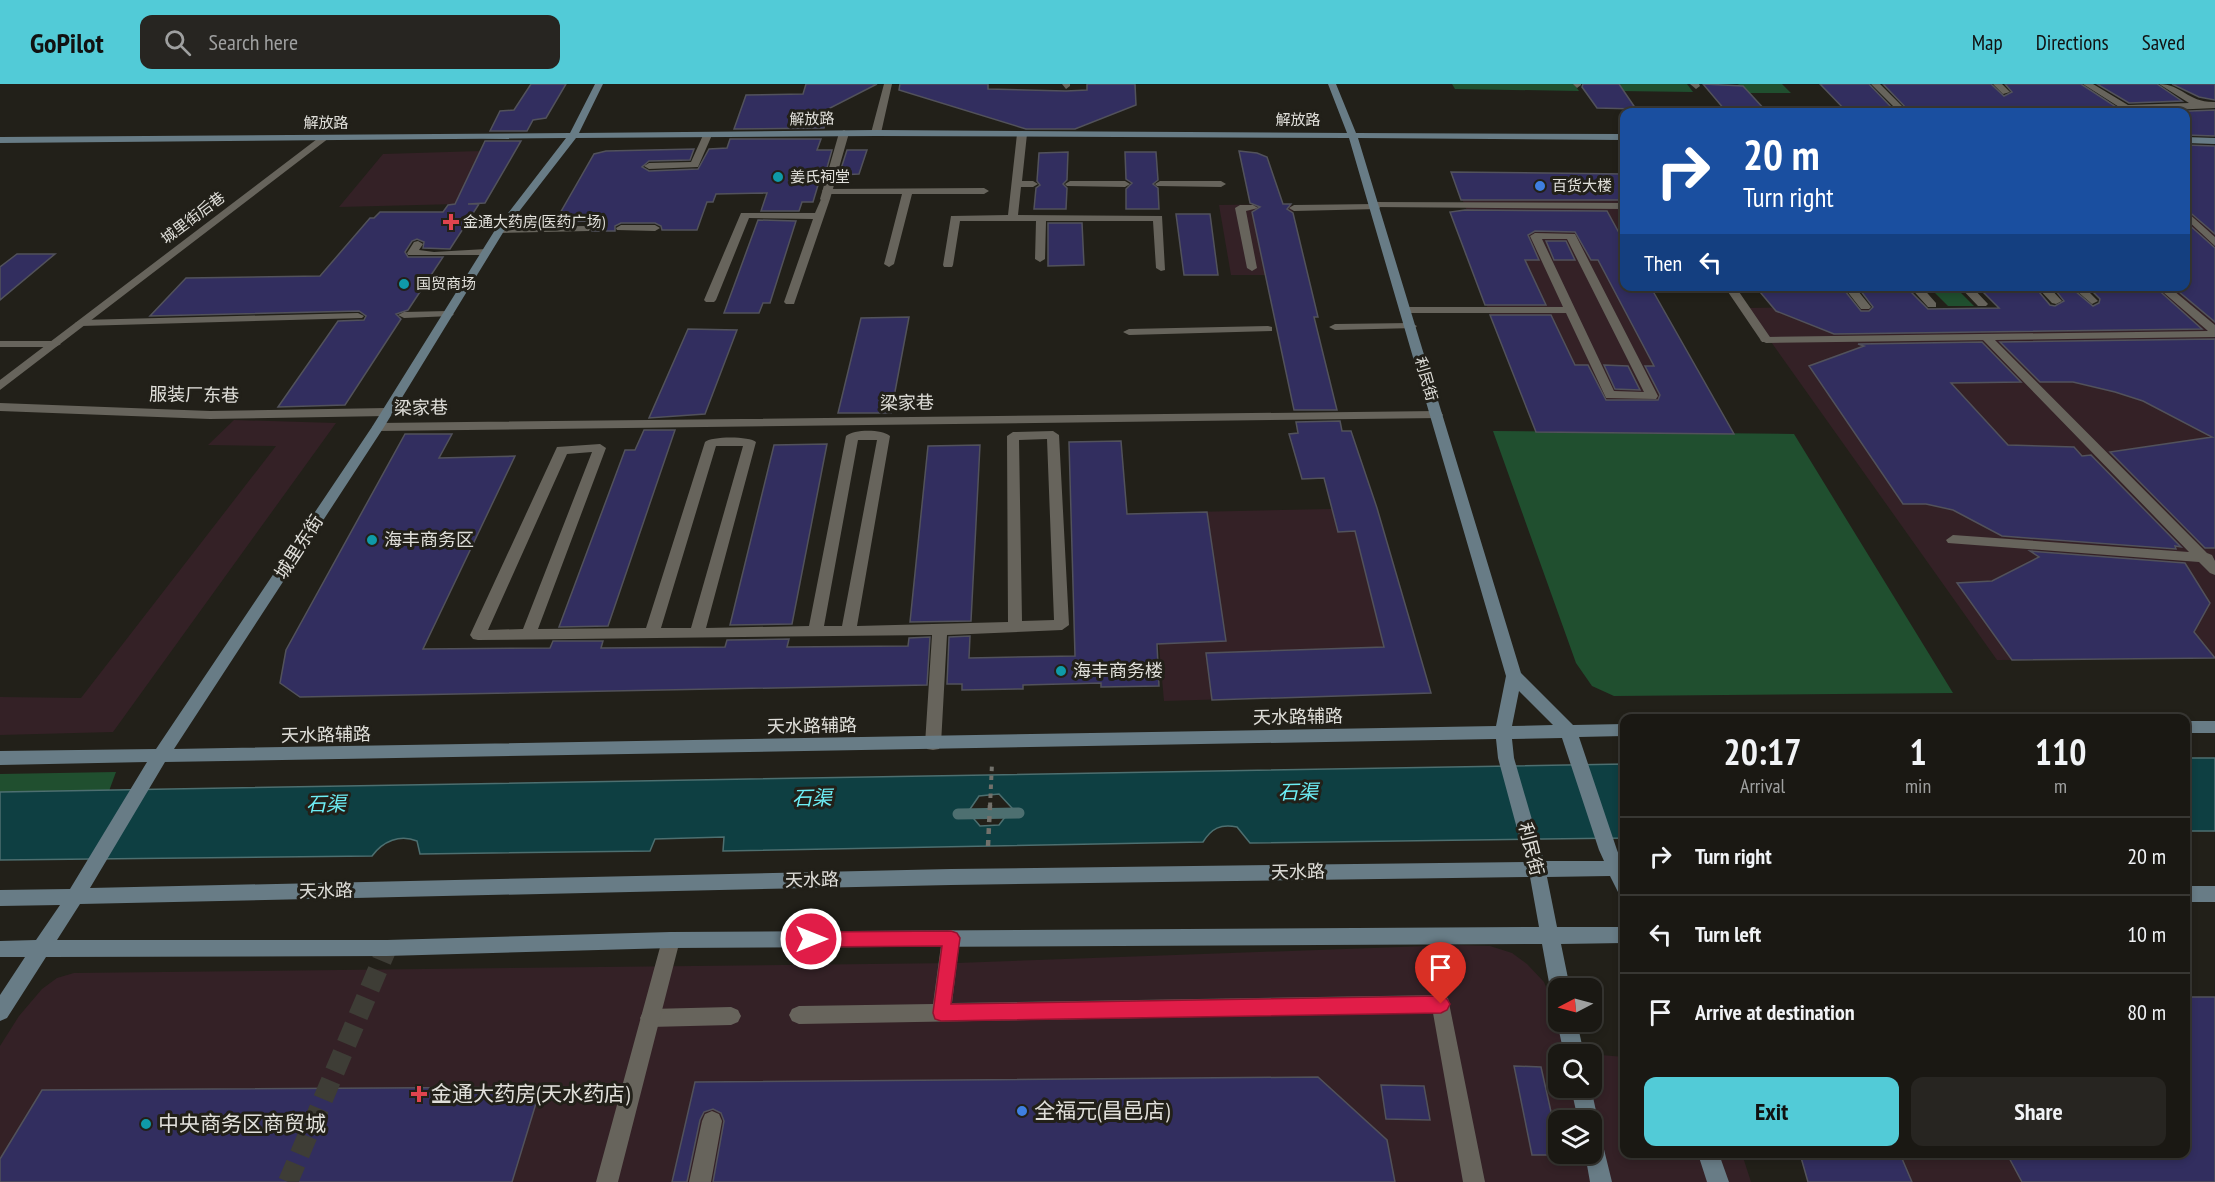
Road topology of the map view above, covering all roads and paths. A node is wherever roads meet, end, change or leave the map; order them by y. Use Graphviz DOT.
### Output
graph roads {
  1 [pos="599,84"];
  2 [pos="888,84"];
  3 [pos="1332,84"];
  4 [pos="1875,84"];
  5 [pos="1996,84"];
  6 [pos="2087,84"];
  7 [pos="2163,84"];
  8 [pos="2006,92"];
  9 [pos="2215,105"];
  10 [pos="2200,106"];
  11 [pos="1900,108"];
  12 [pos="2127,108"];
  13 [pos="2165,108"];
  14 [pos="876,133"];
  15 [pos="844,134"];
  16 [pos="1022,134"];
  17 [pos="707,135"];
  18 [pos="1353,136"];
  19 [pos="573,137"];
  20 [pos="1620,137"];
  21 [pos="324,138"];
  22 [pos="0,140"];
  23 [pos="2190,140"];
  24 [pos="2215,141"];
  25 [pos="649,166"];
  26 [pos="1017,184"];
  27 [pos="1033,184"];
  28 [pos="1070,184"];
  29 [pos="1125,184"];
  30 [pos="1160,184"];
  31 [pos="1221,184"];
  32 [pos="909,191"];
  33 [pos="984,191"];
  34 [pos="826,195"];
  35 [pos="1375,206"];
  36 [pos="1620,206"];
  37 [pos="1253,208"];
  38 [pos="1294,208"];
  39 [pos="819,216"];
  40 [pos="1013,218"];
  41 [pos="1041,218"];
  42 [pos="2190,218"];
  43 [pos="585,228"];
  44 [pos="621,228"];
  45 [pos="655,228"];
  46 [pos="500,230"];
  47 [pos="2215,243"];
  48 [pos="418,244"];
  49 [pos="486,252"];
  50 [pos="1040,259"];
  51 [pos="889,264"];
  52 [pos="948,265"];
  53 [pos="1161,268"];
  54 [pos="1252,268"];
  55 [pos="1732,291"];
  56 [pos="1852,291"];
  57 [pos="1919,291"];
  58 [pos="1969,291"];
  59 [pos="2046,291"];
  60 [pos="2081,291"];
  61 [pos="2168,291"];
  62 [pos="710,300"];
  63 [pos="2056,301"];
  64 [pos="2092,301"];
  65 [pos="790,302"];
  66 [pos="1982,304"];
  67 [pos="1932,305"];
  68 [pos="1865,306"];
  69 [pos="1405,310"];
  70 [pos="1570,310"];
  71 [pos="448,314"];
  72 [pos="404,315"];
  73 [pos="358,316"];
  74 [pos="81,322"];
  75 [pos="1411,326"];
  76 [pos="1335,327"];
  77 [pos="1268,329"];
  78 [pos="1129,332"];
  79 [pos="2215,332"];
  80 [pos="1987,338"];
  81 [pos="0,344"];
  82 [pos="55,344"];
  83 [pos="0,386"];
  84 [pos="0,407"];
  85 [pos="387,412"];
  86 [pos="1437,415"];
  87 [pos="378,427"];
  88 [pos="1953,540"];
  89 [pos="2210,558"];
  90 [pos="2215,570"];
  91 [pos="1015,628"];
  92 [pos="940,630"];
  93 [pos="849,631"];
  94 [pos="815,632"];
  95 [pos="652,633"];
  96 [pos="697,633"];
  97 [pos="528,635"];
  98 [pos="1514,676"];
  99 [pos="2190,727"];
  100 [pos="2215,727"];
  101 [pos="1568,730"];
  102 [pos="1620,730"];
  103 [pos="1503,732"];
  104 [pos="993,743"];
  105 [pos="933,744"];
  106 [pos="161,757"];
  107 [pos="0,758"];
  108 [pos="988,846"];
  109 [pos="1620,867"];
  110 [pos="1620,868"];
  111 [pos="1537,869"];
  112 [pos="2190,894"];
  113 [pos="2215,894"];
  114 [pos="75,897"];
  115 [pos="0,898"];
  116 [pos="1548,934"];
  117 [pos="1620,935"];
  118 [pos="951,938"];
  119 [pos="671,940"];
  120 [pos="0,949"];
  121 [pos="40,949"];
  122 [pos="1558,978"];
  123 [pos="0,1012"];
  124 [pos="941,1013"];
  125 [pos="799,1015"];
  126 [pos="731,1016"];
  127 [pos="650,1018"];
  128 [pos="712,1121"];
  129 [pos="1710,1158"];
  130 [pos="1597,1164"];
  131 [pos="607,1182"];
  132 [pos="700,1182"];
  133 [pos="1474,1182"];
  134 [pos="1601,1182"];
  135 [pos="1718,1182"];
  1 -- 19 [label="street, 城里东街"];
  2 -- 14 [label="street"];
  3 -- 18 [label="street, 利民街"];
  4 -- 11 [label="street"];
  5 -- 8 [label="street"];
  6 -- 12 [label="street"];
  7 -- 10 [label="street"];
  9 -- 10 [label="street"];
  10 -- 13 [label="street"];
  14 -- 15 [label="street, 解放路"];
  14 -- 16 [label="street, 解放路"];
  15 -- 17 [label="street, 解放路"];
  15 -- 34 [label="street"];
  16 -- 18 [label="street, 解放路"];
  16 -- 26 [label="street"];
  17 -- 19 [label="street, 解放路"];
  17 -- 25 [label="street"];
  18 -- 20 [label="street, 解放路"];
  18 -- 35 [label="street, 利民街"];
  19 -- 21 [label="street, 解放路"];
  19 -- 46 [label="street, 城里东街"];
  21 -- 22 [label="street, 解放路"];
  21 -- 74 [label="street, 城里街后巷"];
  23 -- 24 [label="street"];
  26 -- 27 [label="street"];
  26 -- 40 [label="street"];
  28 -- 29 [label="street"];
  30 -- 31 [label="street"];
  32 -- 33 [label="street"];
  32 -- 34 [label="street"];
  32 -- 51 [label="street"];
  34 -- 39 [label="street"];
  35 -- 36 [label="street"];
  35 -- 38 [label="street"];
  35 -- 69 [label="street, 利民街"];
  37 -- 54 [label="street"];
  39 -- 62 [label="street"];
  39 -- 65 [label="street"];
  40 -- 41 [label="street"];
  40 -- 52 [label="street"];
  41 -- 50 [label="street"];
  41 -- 53 [label="street"];
  42 -- 47 [label="street"];
  43 -- 46 [label="street"];
  44 -- 45 [label="street"];
  46 -- 49 [label="street, 城里东街"];
  48 -- 49 [label="street"];
  49 -- 71 [label="street, 城里东街"];
  55 -- 80 [label="street"];
  56 -- 68 [label="street"];
  57 -- 67 [label="street"];
  58 -- 66 [label="street"];
  59 -- 63 [label="street"];
  60 -- 64 [label="street"];
  61 -- 79 [label="street"];
  69 -- 70 [label="street"];
  69 -- 75 [label="street, 利民街"];
  70 -- 70 [label="street"];
  71 -- 72 [label="street"];
  71 -- 85 [label="street, 城里东街"];
  73 -- 74 [label="street"];
  74 -- 82 [label="street, 城里街后巷"];
  75 -- 76 [label="street"];
  75 -- 86 [label="street, 利民街"];
  77 -- 78 [label="street"];
  79 -- 80 [label="street"];
  80 -- 89 [label="street"];
  81 -- 82 [label="street"];
  82 -- 83 [label="street, 城里街后巷"];
  84 -- 85 [label="street, 服装厂东巷"];
  85 -- 87 [label="street, 城里东街"];
  86 -- 87 [label="street, 梁家巷"];
  86 -- 98 [label="street, 利民街"];
  87 -- 106 [label="street, 城里东街"];
  88 -- 89 [label="street"];
  89 -- 90 [label="street"];
  91 -- 91 [label="street"];
  91 -- 92 [label="street"];
  92 -- 93 [label="street"];
  92 -- 105 [label="street"];
  93 -- 94 [label="street"];
  93 -- 94 [label="street"];
  94 -- 96 [label="street"];
  95 -- 96 [label="street"];
  95 -- 96 [label="street"];
  95 -- 97 [label="street"];
  97 -- 97 [label="street"];
  98 -- 101 [label="street, 利民街"];
  98 -- 103 [label="street, 利民街"];
  99 -- 100 [label="street"];
  101 -- 102 [label="street, 天水路辅路"];
  101 -- 103 [label="street, 天水路辅路"];
  101 -- 109 [label="street, 利民街"];
  103 -- 104 [label="street, 天水路辅路"];
  103 -- 111 [label="street, 利民街"];
  104 -- 105 [label="street, 天水路辅路"];
  104 -- 108 [label="path"];
  105 -- 106 [label="street, 天水路辅路"];
  106 -- 107 [label="street, 天水路辅路"];
  106 -- 114 [label="street, 城里东街"];
  110 -- 111 [label="street, 天水路"];
  111 -- 114 [label="street, 天水路"];
  111 -- 116 [label="street, 利民街"];
  112 -- 113 [label="street"];
  114 -- 115 [label="street, 天水路"];
  114 -- 121 [label="street, 城里东街"];
  116 -- 117 [label="street"];
  116 -- 118 [label="street"];
  116 -- 122 [label="street, 利民街"];
  118 -- 119 [label="street"];
  118 -- 124 [label="street"];
  119 -- 121 [label="street"];
  119 -- 127 [label="street"];
  120 -- 121 [label="street"];
  121 -- 123 [label="street, 城里东街"];
  124 -- 125 [label="street"];
  124 -- 133 [label="street"];
  126 -- 127 [label="street"];
  127 -- 131 [label="street"];
  128 -- 132 [label="street"];
  129 -- 135 [label="street"];
  130 -- 134 [label="street"];
}
